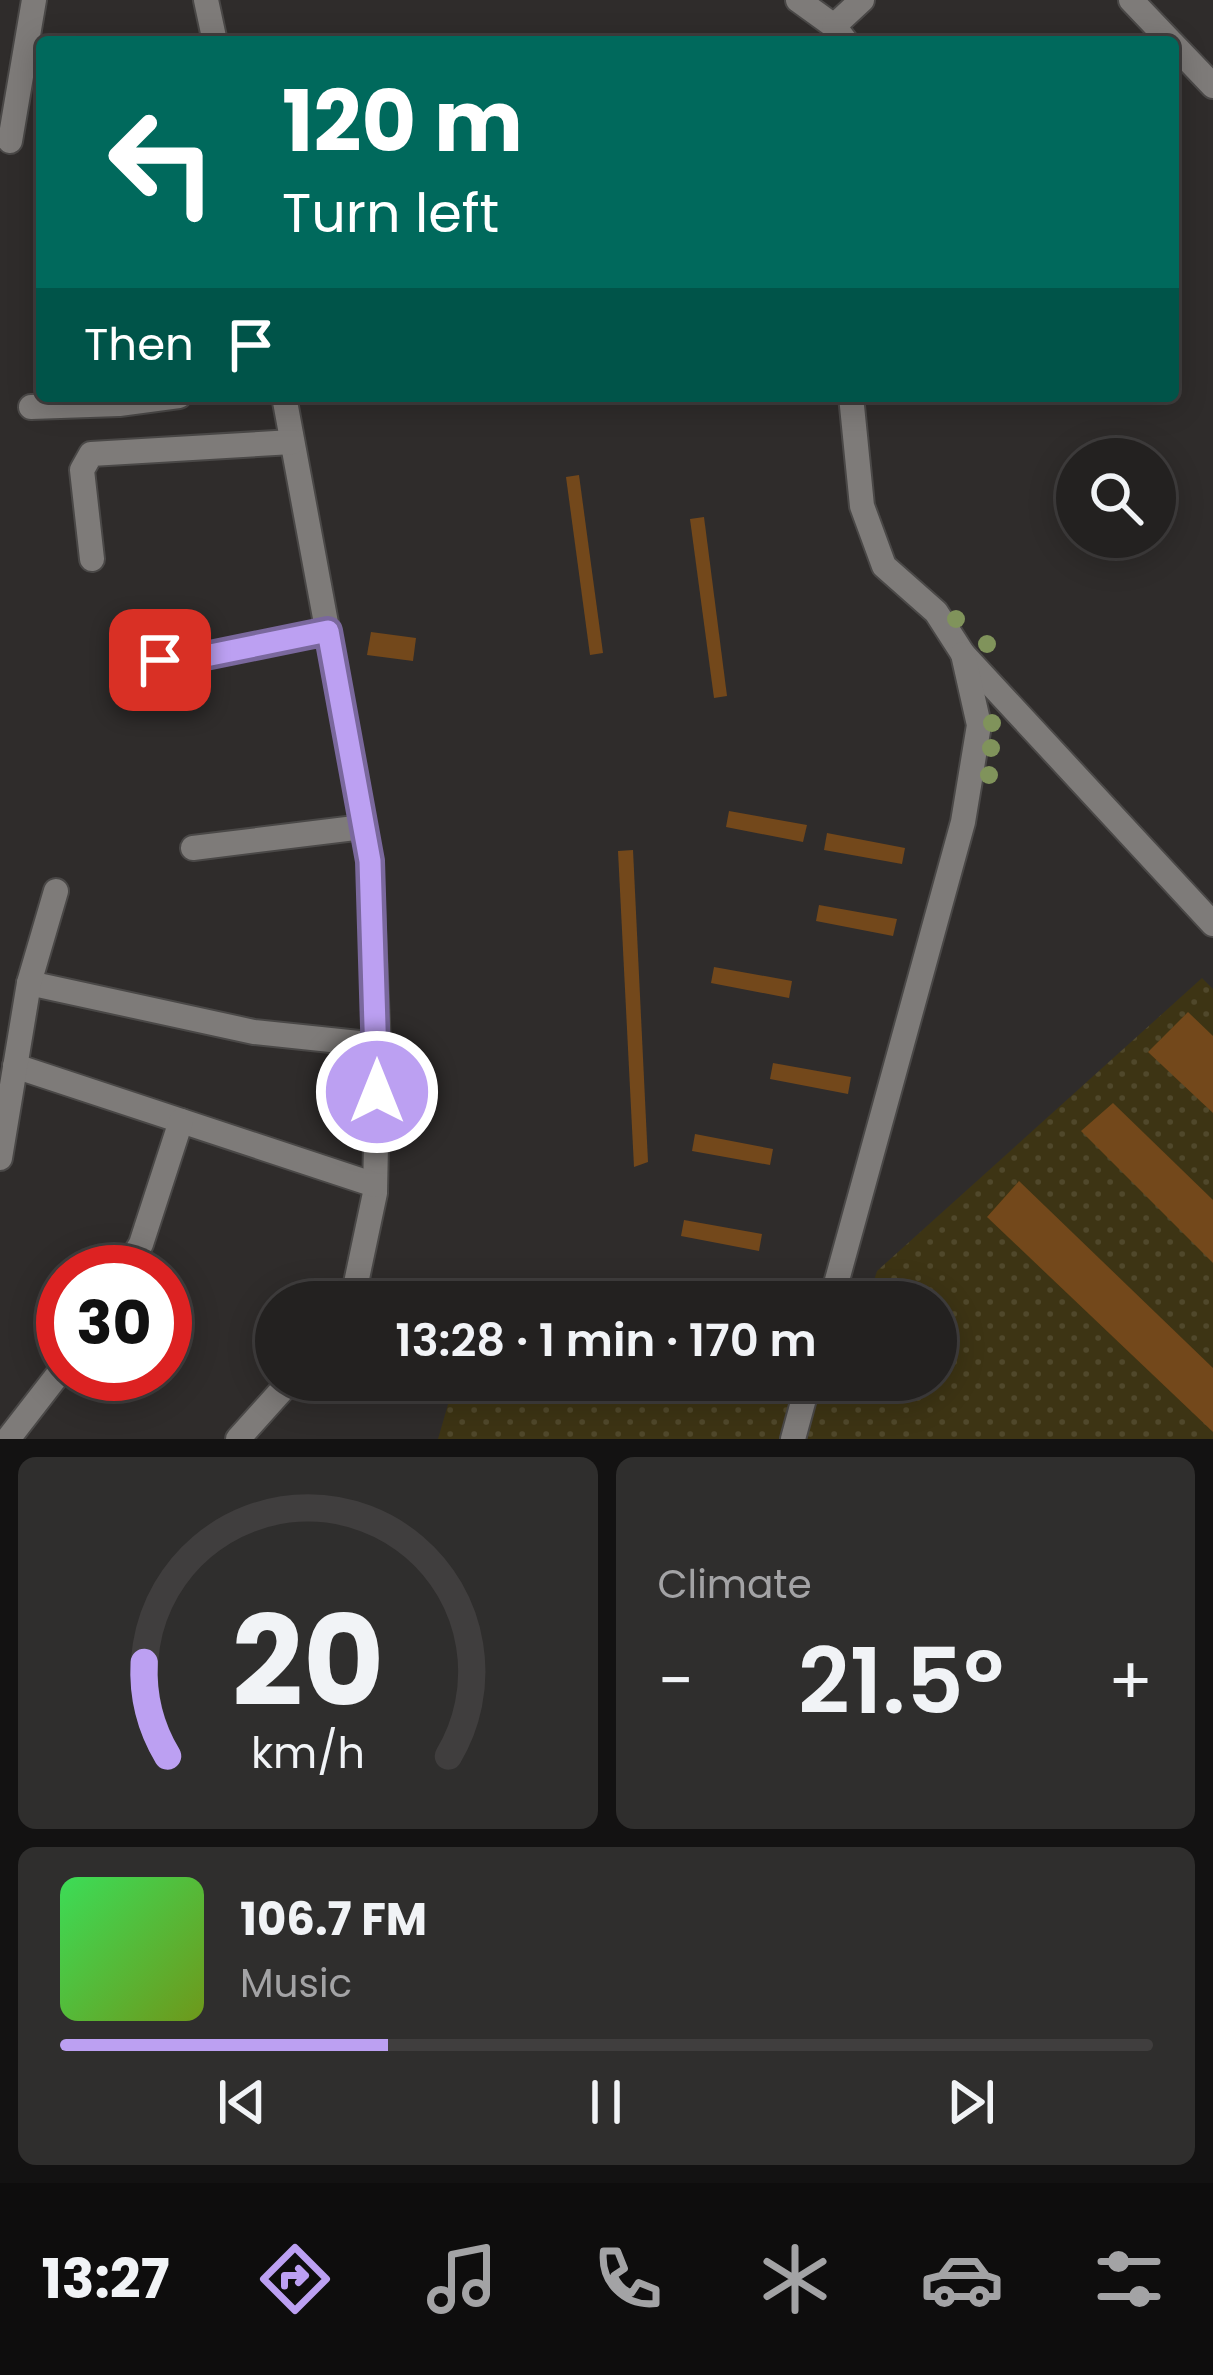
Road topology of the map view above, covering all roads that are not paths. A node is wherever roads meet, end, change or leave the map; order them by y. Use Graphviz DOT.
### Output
graph roads {
  1 [pos="34,0"];
  2 [pos="206,0"];
  3 [pos="798,0"];
  4 [pos="862,0"];
  5 [pos="1132,0"];
  6 [pos="840,34"];
  7 [pos="213,36"];
  8 [pos="1165,36"];
  9 [pos="1179,50"];
  10 [pos="1213,86"];
  11 [pos="10,140"];
  12 [pos="134,402"];
  13 [pos="285,402"];
  14 [pos="852,402"];
  15 [pos="31,406"];
  16 [pos="292,442"];
  17 [pos="92,559"];
  18 [pos="153,629"];
  19 [pos="328,631"];
  20 [pos="963,654"];
  21 [pos="363,827"];
  22 [pos="193,848"];
  23 [pos="56,891"];
  24 [pos="1213,924"];
  25 [pos="29,983"];
  26 [pos="378,1045"];
  27 [pos="16,1066"];
  28 [pos="181,1121"];
  29 [pos="0,1158"];
  30 [pos="375,1185"];
  31 [pos="140,1245"];
  32 [pos="356,1281"];
  33 [pos="837,1281"];
  34 [pos="37,1401"];
  35 [pos="272,1401"];
  36 [pos="803,1401"];
  37 [pos="8,1439"];
  38 [pos="238,1439"];
  39 [pos="793,1439"];
  1 -- 11 [label="street"];
  2 -- 7 [label="street"];
  3 -- 6 [label="street"];
  4 -- 6 [label="street"];
  5 -- 8 [label="street"];
  9 -- 10 [label="street"];
  12 -- 15 [label="street"];
  13 -- 16 [label="street"];
  14 -- 20 [label="street"];
  16 -- 17 [label="street"];
  16 -- 19 [label="street"];
  18 -- 19 [label="street"];
  19 -- 21 [label="street"];
  20 -- 24 [label="street"];
  20 -- 33 [label="street"];
  21 -- 22 [label="street"];
  21 -- 26 [label="street"];
  23 -- 25 [label="street"];
  25 -- 26 [label="street"];
  25 -- 27 [label="street"];
  26 -- 30 [label="street"];
  27 -- 28 [label="street"];
  27 -- 29 [label="street"];
  28 -- 30 [label="street"];
  28 -- 31 [label="street"];
  30 -- 32 [label="street"];
  34 -- 37 [label="street"];
  35 -- 38 [label="street"];
  36 -- 39 [label="street"];
}
